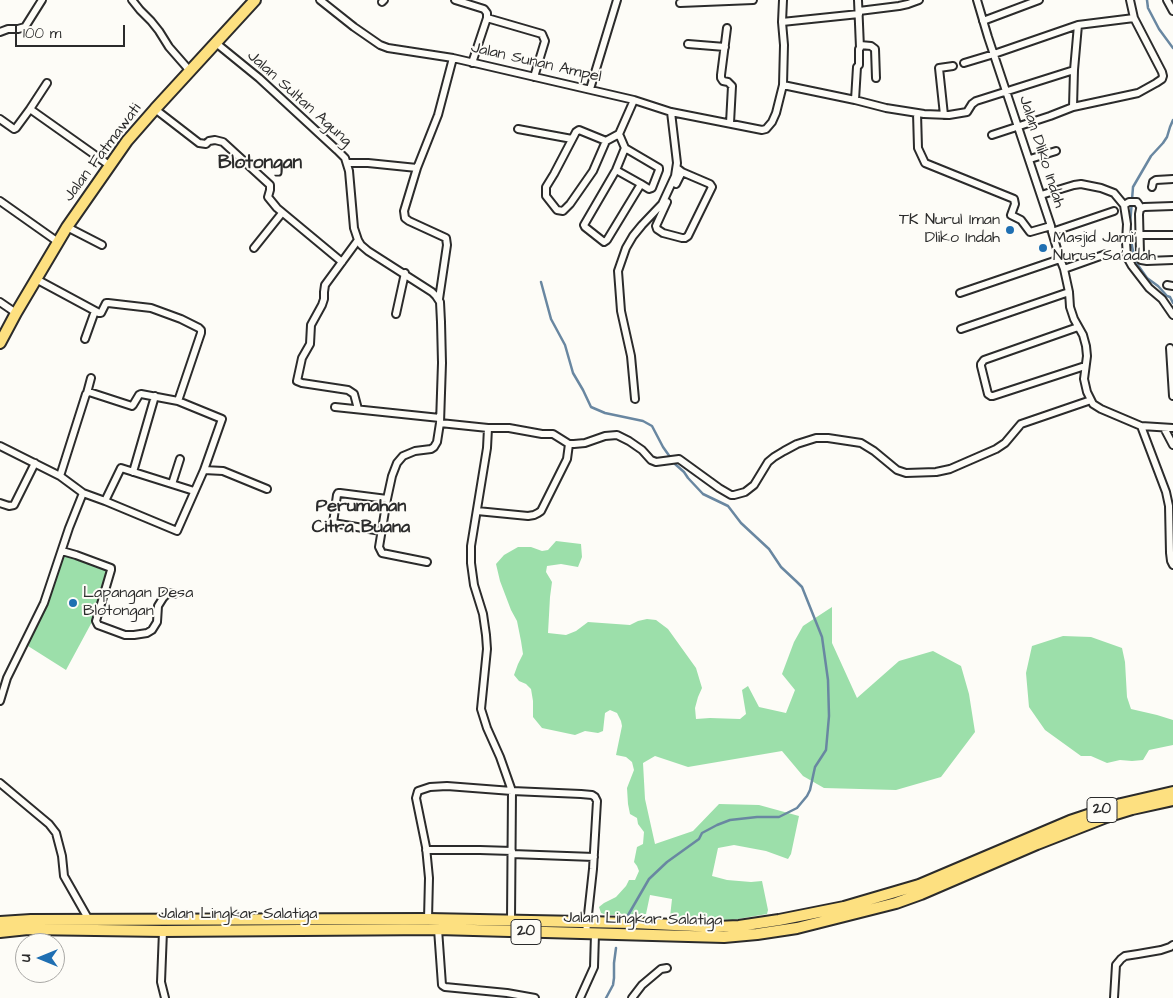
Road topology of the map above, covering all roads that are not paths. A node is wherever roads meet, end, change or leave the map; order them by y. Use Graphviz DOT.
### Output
graph roads {
  1 [pos="42,0"];
  2 [pos="132,0"];
  3 [pos="255,0"];
  4 [pos="320,0"];
  5 [pos="455,0"];
  6 [pos="617,0"];
  7 [pos="753,0"];
  8 [pos="783,0"];
  9 [pos="858,0"];
  10 [pos="919,0"];
  11 [pos="977,0"];
  12 [pos="1039,0"];
  13 [pos="1130,0"];
  14 [pos="1167,0"];
  15 [pos="680,3"];
  16 [pos="1173,11"];
  17 [pos="859,13"];
  18 [pos="487,18"];
  19 [pos="1134,18"];
  20 [pos="983,21"];
  21 [pos="782,22"];
  22 [pos="1078,25"];
  23 [pos="727,28"];
  24 [pos="0,32"];
  25 [pos="216,43"];
  26 [pos="688,44"];
  27 [pos="860,45"];
  28 [pos="725,47"];
  29 [pos="994,54"];
  30 [pos="453,58"];
  31 [pos="472,63"];
  32 [pos="964,64"];
  33 [pos="953,66"];
  34 [pos="1074,70"];
  35 [pos="190,71"];
  36 [pos="534,77"];
  37 [pos="876,78"];
  38 [pos="47,83"];
  39 [pos="783,85"];
  40 [pos="590,90"];
  41 [pos="1007,91"];
  42 [pos="634,100"];
  43 [pos="855,100"];
  44 [pos="1073,106"];
  45 [pos="30,109"];
  46 [pos="155,109"];
  47 [pos="671,112"];
  48 [pos="917,113"];
  49 [pos="944,115"];
  50 [pos="0,119"];
  51 [pos="730,123"];
  52 [pos="1018,126"];
  53 [pos="518,129"];
  54 [pos="620,134"];
  55 [pos="992,135"];
  56 [pos="572,139"];
  57 [pos="606,141"];
  58 [pos="625,148"];
  59 [pos="1056,151"];
  60 [pos="1030,159"];
  61 [pos="347,163"];
  62 [pos="109,165"];
  63 [pos="417,168"];
  64 [pos="616,170"];
  65 [pos="679,170"];
  66 [pos="1173,179"];
  67 [pos="640,184"];
  68 [pos="1152,186"];
  69 [pos="1041,194"];
  70 [pos="0,202"];
  71 [pos="1126,203"];
  72 [pos="1139,205"];
  73 [pos="1173,206"];
  74 [pos="1114,211"];
  75 [pos="282,213"];
  76 [pos="67,227"];
  77 [pos="1051,229"];
  78 [pos="1139,235"];
  79 [pos="1173,235"];
  80 [pos="358,240"];
  81 [pos="58,242"];
  82 [pos="102,245"];
  83 [pos="254,248"];
  84 [pos="1106,254"];
  85 [pos="1060,259"];
  86 [pos="1173,260"];
  87 [pos="342,262"];
  88 [pos="1064,269"];
  89 [pos="405,274"];
  90 [pos="36,279"];
  91 [pos="1069,292"];
  92 [pos="960,293"];
  93 [pos="438,299"];
  94 [pos="0,302"];
  95 [pos="95,311"];
  96 [pos="16,313"];
  97 [pos="396,314"];
  98 [pos="1173,315"];
  99 [pos="1078,327"];
  100 [pos="961,329"];
  101 [pos="85,339"];
  102 [pos="0,343"];
  103 [pos="1170,348"];
  104 [pos="1085,366"];
  105 [pos="92,378"];
  106 [pos="87,393"];
  107 [pos="155,396"];
  108 [pos="1173,396"];
  109 [pos="635,399"];
  110 [pos="1091,400"];
  111 [pos="178,401"];
  112 [pos="336,407"];
  113 [pos="358,409"];
  114 [pos="440,420"];
  115 [pos="1142,426"];
  116 [pos="488,428"];
  117 [pos="1164,428"];
  118 [pos="1173,428"];
  119 [pos="569,444"];
  120 [pos="1173,445"];
  121 [pos="1,448"];
  122 [pos="180,459"];
  123 [pos="35,463"];
  124 [pos="204,470"];
  125 [pos="133,472"];
  126 [pos="60,476"];
  127 [pos="172,484"];
  128 [pos="267,489"];
  129 [pos="194,491"];
  130 [pos="83,493"];
  131 [pos="387,499"];
  132 [pos="105,501"];
  133 [pos="0,503"];
  134 [pos="477,511"];
  135 [pos="381,531"];
  136 [pos="62,551"];
  137 [pos="427,562"];
  138 [pos="1173,565"];
  139 [pos="174,594"];
  140 [pos="0,701"];
  141 [pos="1,786"];
  142 [pos="512,791"];
  143 [pos="1173,792"];
  144 [pos="1173,800"];
  145 [pos="426,850"];
  146 [pos="512,852"];
  147 [pos="594,857"];
  148 [pos="920,890"];
  149 [pos="428,919"];
  150 [pos="89,920"];
  151 [pos="511,920"];
  152 [pos="0,922"];
  153 [pos="588,922"];
  154 [pos="124,925"];
  155 [pos="438,930"];
  156 [pos="163,931"];
  157 [pos="695,931"];
  158 [pos="0,932"];
  159 [pos="591,934"];
  160 [pos="1173,945"];
  161 [pos="667,968"];
  162 [pos="492,995"];
  163 [pos="165,998"];
  164 [pos="534,998"];
  165 [pos="580,998"];
  166 [pos="632,998"];
  167 [pos="1114,998"];
  1 -- 24 [label="street"];
  2 -- 35 [label="street"];
  3 -- 25 [label="main road, Jalan Fatmawati"];
  4 -- 30 [label="street, Jalan Sunan Ampel"];
  5 -- 18 [label="street"];
  6 -- 40 [label="street"];
  7 -- 15 [label="street"];
  8 -- 21 [label="street"];
  9 -- 17 [label="street"];
  10 -- 17 [label="street"];
  11 -- 20 [label="street, Jalan Dliko Indah"];
  12 -- 20 [label="street"];
  13 -- 19 [label="street"];
  14 -- 16 [label="street"];
  17 -- 21 [label="street"];
  17 -- 27 [label="street"];
  18 -- 31 [label="street"];
  18 -- 36 [label="street"];
  19 -- 22 [label="street"];
  19 -- 44 [label="street"];
  20 -- 29 [label="street, Jalan Dliko Indah"];
  21 -- 39 [label="street"];
  22 -- 29 [label="street"];
  22 -- 34 [label="street"];
  23 -- 28 [label="street"];
  25 -- 35 [label="main road, Jalan Fatmawati"];
  25 -- 61 [label="street, Jalan Sultan Agung"];
  26 -- 28 [label="street"];
  27 -- 37 [label="street"];
  27 -- 43 [label="street"];
  28 -- 51 [label="street"];
  29 -- 32 [label="street"];
  29 -- 41 [label="street, Jalan Dliko Indah"];
  30 -- 31 [label="street, Jalan Sunan Ampel"];
  30 -- 63 [label="street"];
  31 -- 36 [label="street, Jalan Sunan Ampel"];
  33 -- 49 [label="street"];
  34 -- 41 [label="street"];
  34 -- 44 [label="street"];
  35 -- 46 [label="main road, Jalan Fatmawati"];
  36 -- 40 [label="street, Jalan Sunan Ampel"];
  38 -- 45 [label="street"];
  39 -- 43 [label="street"];
  39 -- 51 [label="street, Jalan Sunan Ampel"];
  40 -- 42 [label="street, Jalan Sunan Ampel"];
  41 -- 49 [label="street"];
  41 -- 52 [label="street, Jalan Dliko Indah"];
  42 -- 47 [label="street, Jalan Sunan Ampel"];
  42 -- 54 [label="street"];
  43 -- 48 [label="street"];
  44 -- 52 [label="street"];
  45 -- 50 [label="street"];
  45 -- 62 [label="street"];
  46 -- 62 [label="main road, Jalan Fatmawati"];
  46 -- 75 [label="street"];
  47 -- 51 [label="street, Jalan Sunan Ampel"];
  47 -- 65 [label="street"];
  48 -- 49 [label="street"];
  48 -- 77 [label="street"];
  52 -- 55 [label="street"];
  52 -- 60 [label="street, Jalan Dliko Indah"];
  53 -- 56 [label="street"];
  54 -- 57 [label="street"];
  54 -- 58 [label="street"];
  56 -- 57 [label="street"];
  56 -- 57 [label="street"];
  58 -- 64 [label="street"];
  58 -- 67 [label="street"];
  59 -- 60 [label="street"];
  60 -- 69 [label="street, Jalan Dliko Indah"];
  61 -- 63 [label="street"];
  61 -- 80 [label="street, Jalan Sultan Agung"];
  62 -- 76 [label="main road, Jalan Fatmawati"];
  63 -- 93 [label="street"];
  64 -- 67 [label="street"];
  64 -- 67 [label="street"];
  65 -- 65 [label="street"];
  65 -- 109 [label="street"];
  66 -- 68 [label="street"];
  69 -- 71 [label="street"];
  69 -- 77 [label="street, Jalan Dliko Indah"];
  70 -- 81 [label="street"];
  71 -- 72 [label="street"];
  71 -- 98 [label="street"];
  72 -- 73 [label="street"];
  72 -- 78 [label="street"];
  74 -- 77 [label="street"];
  75 -- 83 [label="street"];
  75 -- 87 [label="street"];
  76 -- 81 [label="main road, Jalan Fatmawati"];
  76 -- 82 [label="street"];
  77 -- 85 [label="street, Jalan Dliko Indah"];
  78 -- 79 [label="street"];
  78 -- 86 [label="street"];
  80 -- 87 [label="street"];
  80 -- 89 [label="street"];
  81 -- 90 [label="main road, Jalan Fatmawati"];
  84 -- 88 [label="street"];
  85 -- 88 [label="street, Jalan Dliko Indah"];
  85 -- 92 [label="street"];
  87 -- 113 [label="street"];
  88 -- 91 [label="street, Jalan Dliko Indah"];
  89 -- 93 [label="street"];
  89 -- 97 [label="street"];
  90 -- 95 [label="street"];
  90 -- 96 [label="main road, Jalan Fatmawati"];
  91 -- 99 [label="street, Jalan Dliko Indah"];
  91 -- 100 [label="street"];
  93 -- 114 [label="street"];
  94 -- 96 [label="street"];
  95 -- 101 [label="street"];
  95 -- 111 [label="street"];
  96 -- 102 [label="main road, Jalan Fatmawati"];
  99 -- 104 [label="street, Jalan Dliko Indah"];
  99 -- 104 [label="street"];
  103 -- 108 [label="street"];
  104 -- 110 [label="street, Jalan Dliko Indah"];
  105 -- 106 [label="street"];
  106 -- 107 [label="street"];
  106 -- 126 [label="street"];
  107 -- 111 [label="street"];
  107 -- 125 [label="street"];
  110 -- 115 [label="street"];
  110 -- 119 [label="street"];
  111 -- 124 [label="street"];
  112 -- 113 [label="street"];
  113 -- 114 [label="street"];
  114 -- 116 [label="street"];
  114 -- 131 [label="street"];
  115 -- 117 [label="street"];
  115 -- 138 [label="street"];
  116 -- 119 [label="street"];
  116 -- 134 [label="street"];
  117 -- 118 [label="street"];
  117 -- 120 [label="street"];
  119 -- 134 [label="street"];
  121 -- 123 [label="street"];
  122 -- 127 [label="street"];
  123 -- 126 [label="street"];
  123 -- 133 [label="street"];
  124 -- 128 [label="street"];
  124 -- 129 [label="street"];
  125 -- 127 [label="street"];
  125 -- 132 [label="street"];
  126 -- 130 [label="street"];
  127 -- 129 [label="street"];
  129 -- 132 [label="street"];
  130 -- 132 [label="street"];
  130 -- 136 [label="street"];
  131 -- 135 [label="street"];
  131 -- 135 [label="street"];
  134 -- 142 [label="street"];
  135 -- 137 [label="street"];
  136 -- 139 [label="street"];
  136 -- 140 [label="street"];
  141 -- 150 [label="street"];
  142 -- 145 [label="street"];
  142 -- 146 [label="street"];
  142 -- 147 [label="street"];
  143 -- 148 [label="main road, Jalan Lingkar Salatiga / 20"];
  144 -- 148 [label="main road, Jalan Lingkar Salatiga / 20"];
  145 -- 146 [label="street"];
  145 -- 149 [label="street"];
  146 -- 147 [label="street"];
  146 -- 151 [label="street"];
  147 -- 153 [label="street"];
  148 -- 157 [label="main road, Jalan Lingkar Salatiga / 20"];
  149 -- 151 [label="main road, Jalan Lingkar Salatiga / 20"];
  149 -- 154 [label="main road, Jalan Lingkar Salatiga / 20"];
  150 -- 152 [label="main road, Jalan Lingkar Salatiga / 20"];
  150 -- 154 [label="main road, Jalan Lingkar Salatiga / 20"];
  151 -- 153 [label="main road, Jalan Lingkar Salatiga / 20"];
  153 -- 157 [label="main road, Jalan Lingkar Salatiga / 20"];
  153 -- 159 [label="street"];
  154 -- 156 [label="main road, Jalan Lingkar Salatiga / 20"];
  154 -- 158 [label="main road, Jalan Lingkar Salatiga / 20"];
  155 -- 156 [label="main road, Jalan Lingkar Salatiga / 20"];
  155 -- 159 [label="main road, Jalan Lingkar Salatiga / 20"];
  155 -- 162 [label="street"];
  156 -- 163 [label="street"];
  157 -- 159 [label="main road, Jalan Lingkar Salatiga / 20"];
  159 -- 165 [label="street"];
  160 -- 167 [label="street"];
  161 -- 166 [label="street"];
  162 -- 164 [label="street"];
}
